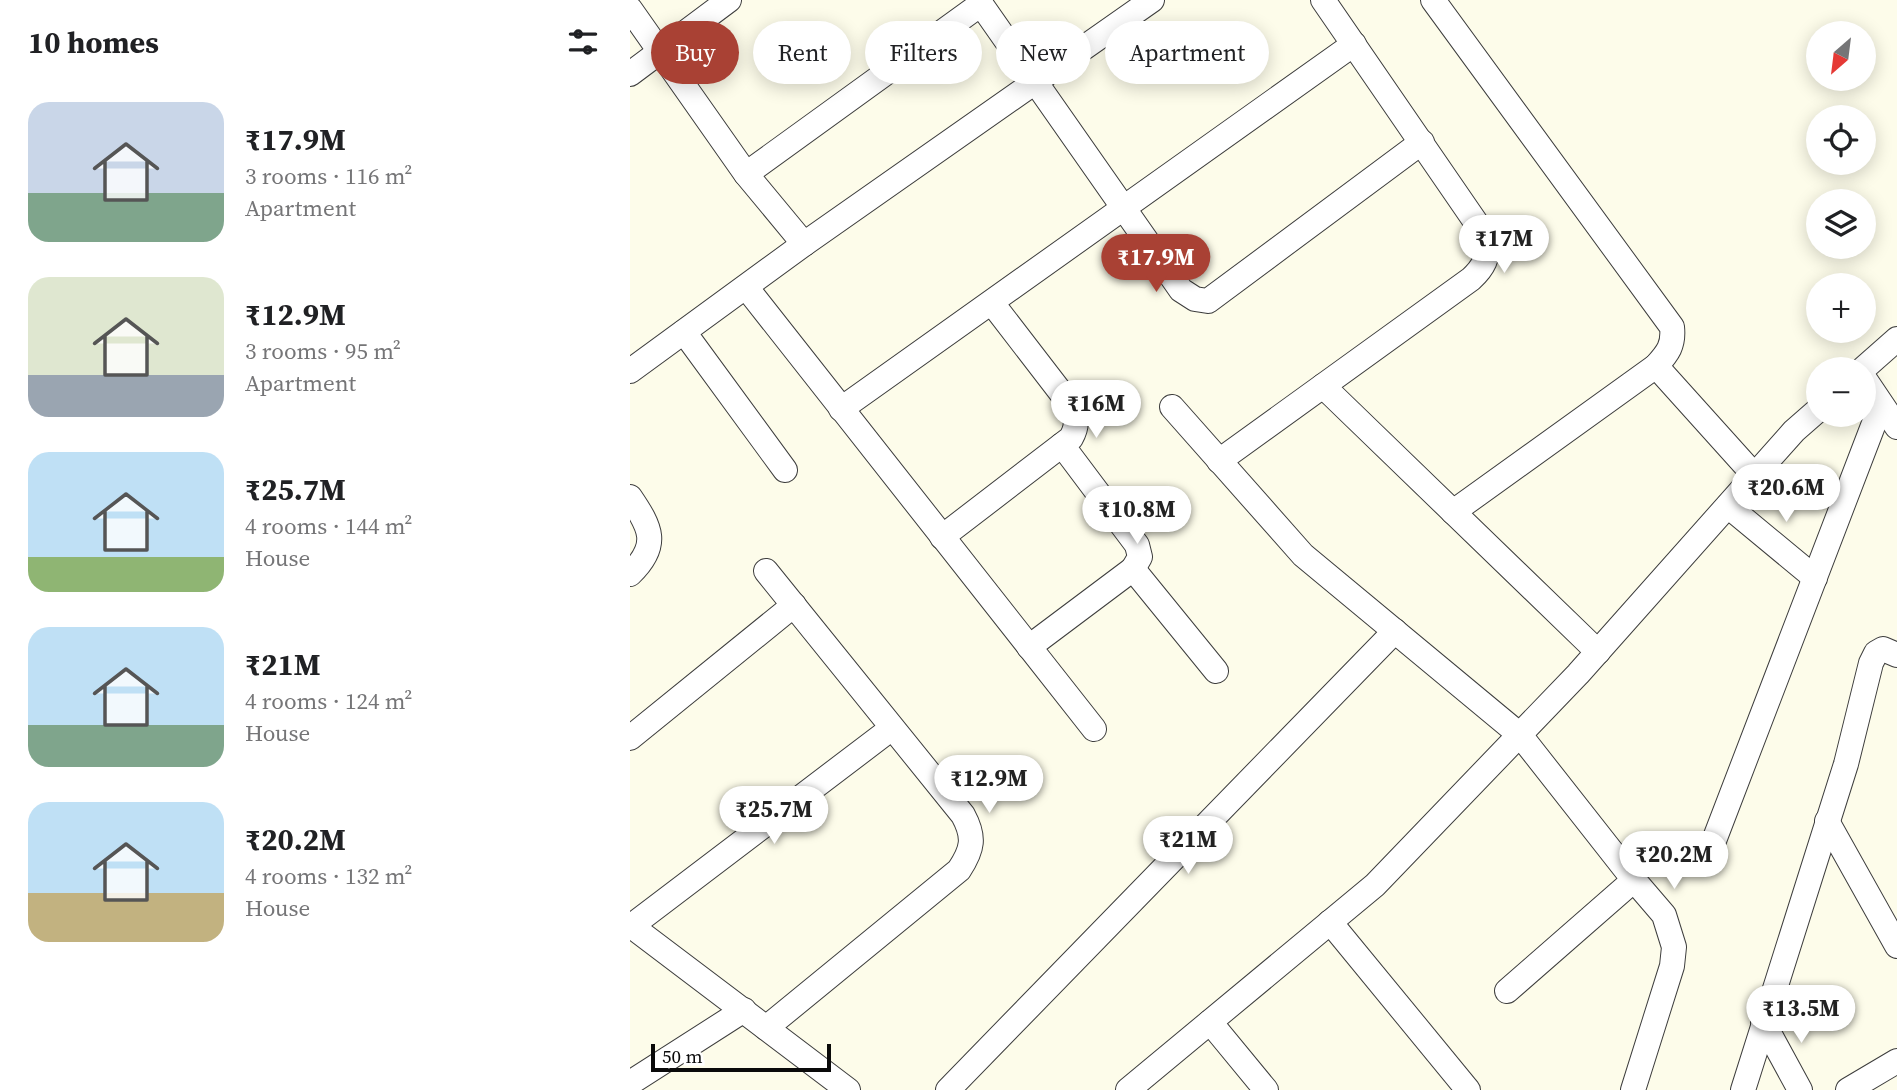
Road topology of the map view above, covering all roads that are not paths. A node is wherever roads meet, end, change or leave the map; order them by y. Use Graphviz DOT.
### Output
graph roads {
  1 [pos="729,0"];
  2 [pos="1323,0"];
  3 [pos="1433,0"];
  4 [pos="979,2"];
  5 [pos="1142,3"];
  6 [pos="630,9"];
  7 [pos="701,21"];
  8 [pos="996,26"];
  9 [pos="651,38"];
  10 [pos="1091,40"];
  11 [pos="1354,44"];
  12 [pos="651,58"];
  13 [pos="630,74"];
  14 [pos="683,84"];
  15 [pos="1031,84"];
  16 [pos="1037,84"];
  17 [pos="1422,142"];
  18 [pos="746,174"];
  19 [pos="1125,209"];
  20 [pos="804,244"];
  21 [pos="746,287"];
  22 [pos="992,303"];
  23 [pos="684,331"];
  24 [pos="1897,339"];
  25 [pos="1876,358"];
  26 [pos="1656,366"];
  27 [pos="630,371"];
  28 [pos="1323,386"];
  29 [pos="1876,397"];
  30 [pos="1881,405"];
  31 [pos="1172,407"];
  32 [pos="841,409"];
  33 [pos="1806,422"];
  34 [pos="1897,427"];
  35 [pos="1062,445"];
  36 [pos="1219,461"];
  37 [pos="785,470"];
  38 [pos="1755,475"];
  39 [pos="630,497"];
  40 [pos="1728,506"];
  41 [pos="1453,512"];
  42 [pos="943,537"];
  43 [pos="1133,569"];
  44 [pos="766,571"];
  45 [pos="630,574"];
  46 [pos="1815,578"];
  47 [pos="794,605"];
  48 [pos="1395,631"];
  49 [pos="1029,647"];
  50 [pos="1598,652"];
  51 [pos="1897,655"];
  52 [pos="1216,671"];
  53 [pos="892,727"];
  54 [pos="1094,729"];
  55 [pos="1520,735"];
  56 [pos="630,738"];
  57 [pos="1827,821"];
  58 [pos="1710,851"];
  59 [pos="1633,880"];
  60 [pos="1331,922"];
  61 [pos="631,926"];
  62 [pos="1897,946"];
  63 [pos="1507,991"];
  64 [pos="744,1010"];
  65 [pos="1210,1022"];
  66 [pos="1763,1022"];
  67 [pos="766,1028"];
  68 [pos="1897,1061"];
  69 [pos="630,1083"];
  70 [pos="848,1090"];
  71 [pos="948,1090"];
  72 [pos="1128,1090"];
  73 [pos="1266,1090"];
  74 [pos="1468,1090"];
  75 [pos="1633,1090"];
  76 [pos="1742,1090"];
  77 [pos="1800,1090"];
  78 [pos="1848,1090"];
  1 -- 7 [label="street"];
  2 -- 11 [label="street"];
  3 -- 26 [label="street"];
  4 -- 8 [label="street"];
  4 -- 18 [label="street"];
  5 -- 10 [label="street"];
  6 -- 9 [label="street"];
  11 -- 17 [label="street"];
  11 -- 19 [label="street"];
  12 -- 13 [label="street"];
  14 -- 18 [label="street"];
  15 -- 20 [label="street"];
  16 -- 19 [label="street"];
  17 -- 19 [label="street"];
  17 -- 28 [label="street"];
  18 -- 20 [label="street"];
  19 -- 22 [label="street"];
  20 -- 21 [label="street"];
  21 -- 23 [label="street"];
  21 -- 32 [label="street"];
  22 -- 32 [label="street"];
  22 -- 35 [label="street"];
  23 -- 27 [label="street"];
  23 -- 37 [label="street"];
  24 -- 25 [label="street"];
  26 -- 38 [label="street"];
  26 -- 41 [label="street"];
  28 -- 36 [label="street"];
  28 -- 41 [label="street"];
  29 -- 30 [label="street"];
  30 -- 34 [label="street"];
  30 -- 46 [label="street"];
  31 -- 36 [label="street"];
  32 -- 42 [label="street"];
  33 -- 38 [label="street"];
  35 -- 42 [label="street"];
  35 -- 43 [label="street"];
  36 -- 48 [label="street"];
  38 -- 40 [label="street"];
  39 -- 45 [label="street"];
  40 -- 46 [label="street"];
  40 -- 50 [label="street"];
  41 -- 50 [label="street"];
  42 -- 49 [label="street"];
  43 -- 49 [label="street"];
  43 -- 52 [label="street"];
  44 -- 47 [label="street"];
  46 -- 58 [label="street"];
  47 -- 53 [label="street"];
  47 -- 56 [label="street"];
  48 -- 55 [label="street"];
  48 -- 71 [label="street"];
  49 -- 54 [label="street"];
  50 -- 55 [label="street"];
  51 -- 57 [label="street"];
  53 -- 61 [label="street"];
  53 -- 67 [label="street"];
  55 -- 59 [label="street"];
  55 -- 60 [label="street"];
  57 -- 62 [label="street"];
  57 -- 66 [label="street"];
  59 -- 63 [label="street"];
  59 -- 75 [label="street"];
  60 -- 65 [label="street"];
  60 -- 74 [label="street"];
  61 -- 64 [label="street"];
  64 -- 67 [label="street"];
  64 -- 69 [label="street"];
  65 -- 72 [label="street"];
  65 -- 73 [label="street"];
  66 -- 76 [label="street"];
  66 -- 77 [label="street"];
  67 -- 70 [label="street"];
  68 -- 78 [label="street"];
}
